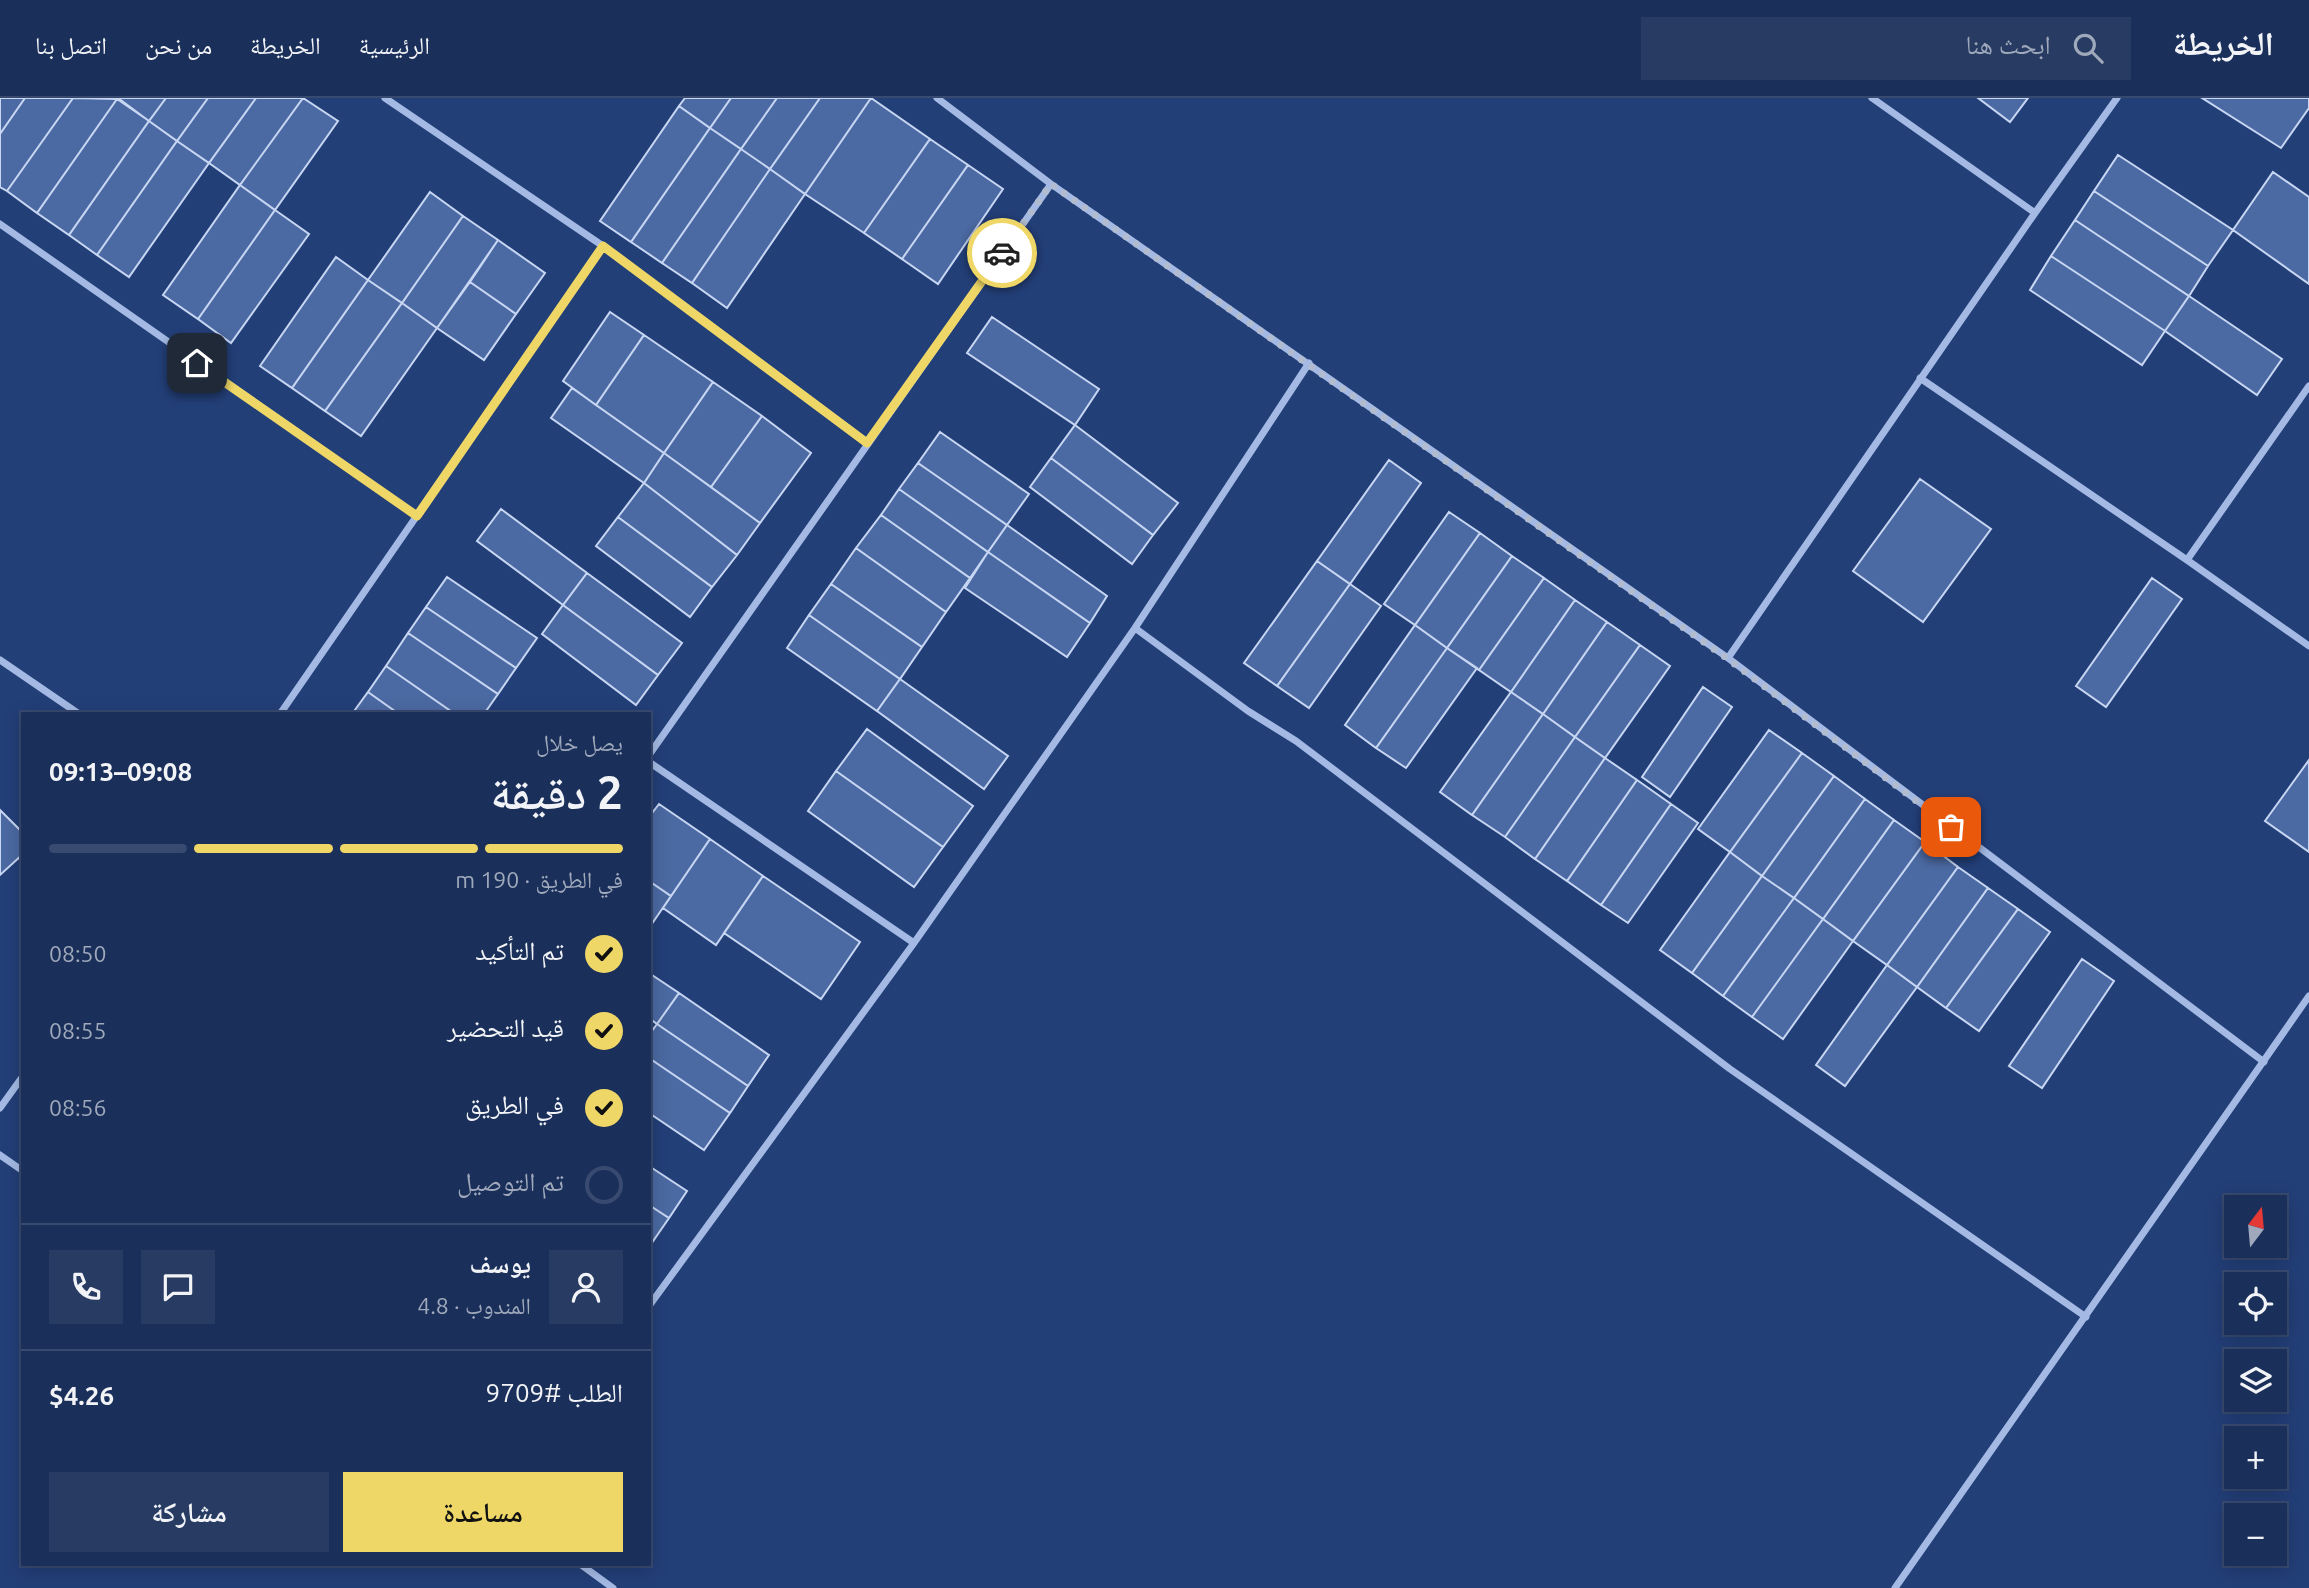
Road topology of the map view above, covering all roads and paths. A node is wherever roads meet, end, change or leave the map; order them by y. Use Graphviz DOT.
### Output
graph roads {
  1 [pos="385,98"];
  2 [pos="937,98"];
  3 [pos="1872,98"];
  4 [pos="2117,98"];
  5 [pos="1051,184"];
  6 [pos="2035,212"];
  7 [pos="0,224"];
  8 [pos="603,246"];
  9 [pos="1309,363"];
  10 [pos="1920,378"];
  11 [pos="2309,386"];
  12 [pos="867,443"];
  13 [pos="417,516"];
  14 [pos="2187,560"];
  15 [pos="1135,628"];
  16 [pos="2309,646"];
  17 [pos="1728,659"];
  18 [pos="0,660"];
  19 [pos="76,712"];
  20 [pos="282,712"];
  21 [pos="651,752"];
  22 [pos="651,763"];
  23 [pos="914,943"];
  24 [pos="2309,996"];
  25 [pos="2264,1062"];
  26 [pos="21,1079"];
  27 [pos="0,1108"];
  28 [pos="0,1155"];
  29 [pos="21,1170"];
  30 [pos="651,1303"];
  31 [pos="2085,1317"];
  32 [pos="583,1566"];
  33 [pos="613,1588"];
  34 [pos="1895,1588"];
  1 -- 8 [label="street"];
  2 -- 5 [label="street"];
  3 -- 6 [label="street"];
  4 -- 6 [label="street"];
  5 -- 9 [label="street"];
  5 -- 12 [label="street"];
  6 -- 10 [label="street"];
  7 -- 13 [label="street"];
  8 -- 12 [label="street"];
  8 -- 13 [label="street"];
  9 -- 15 [label="street"];
  9 -- 17 [label="street"];
  10 -- 14 [label="street"];
  10 -- 17 [label="street"];
  11 -- 14 [label="street"];
  12 -- 21 [label="street"];
  13 -- 20 [label="street"];
  14 -- 16 [label="street"];
  15 -- 23 [label="street"];
  15 -- 31 [label="street"];
  17 -- 25 [label="street"];
  18 -- 19 [label="street"];
  22 -- 23 [label="street"];
  23 -- 30 [label="street"];
  24 -- 25 [label="street"];
  25 -- 31 [label="street"];
  26 -- 27 [label="street"];
  28 -- 29 [label="street"];
  31 -- 34 [label="street"];
  32 -- 33 [label="street"];
}
